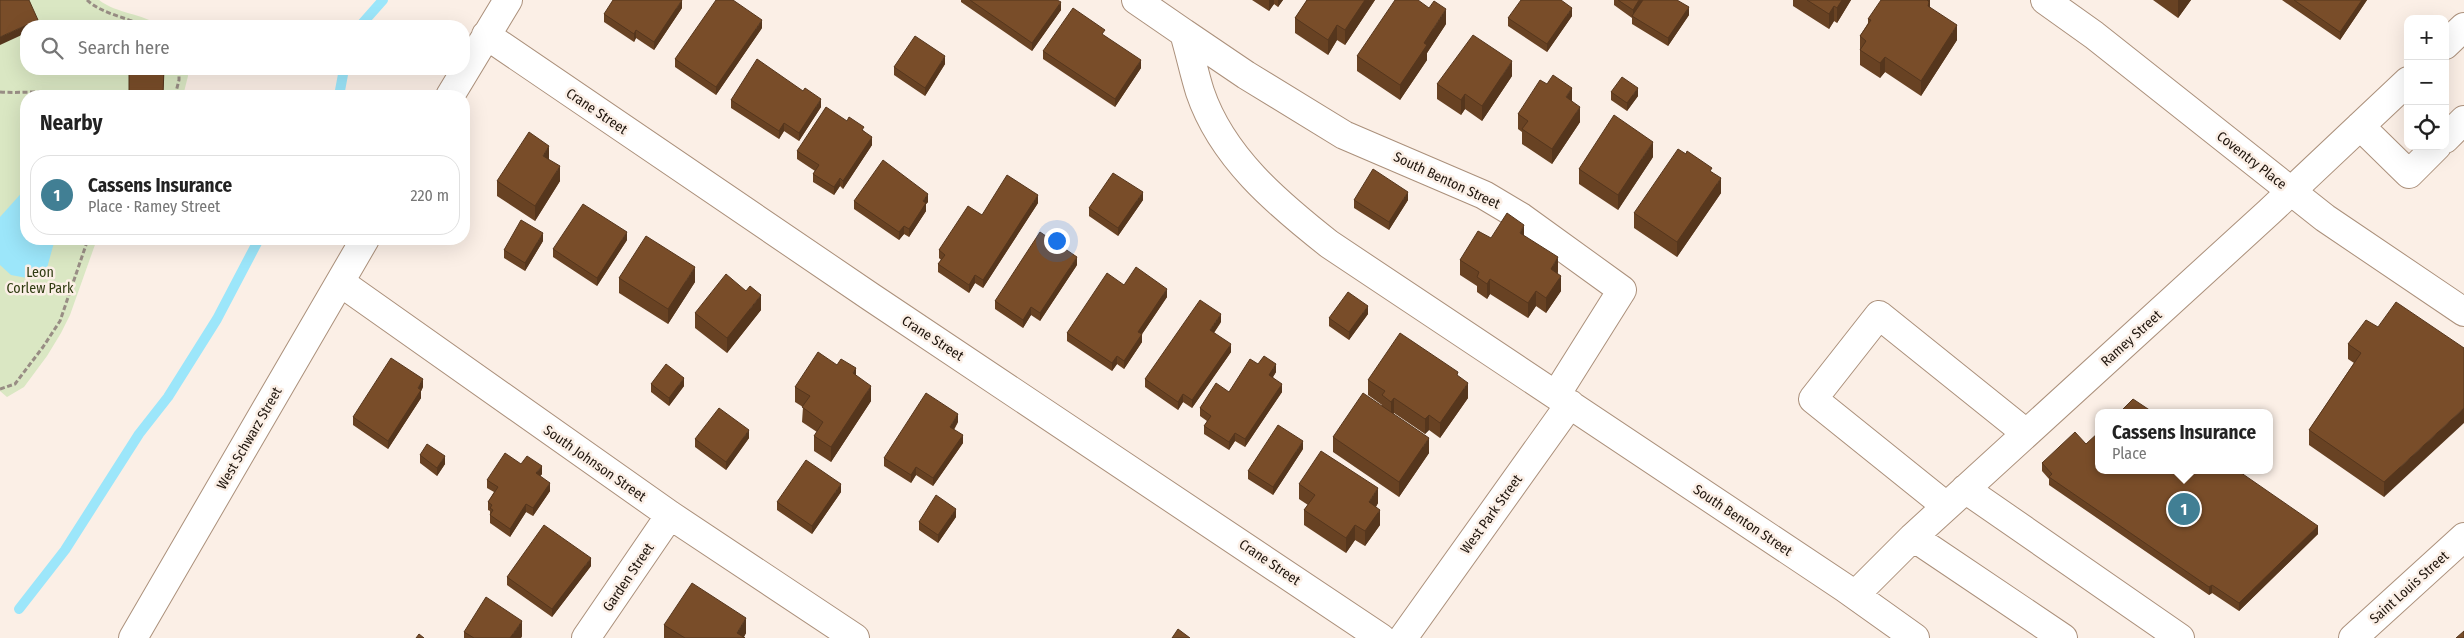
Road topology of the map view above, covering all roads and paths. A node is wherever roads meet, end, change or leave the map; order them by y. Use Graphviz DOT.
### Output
graph roads {
  1 [pos="87,0"];
  2 [pos="508,0"];
  3 [pos="1136,0"];
  4 [pos="2045,0"];
  5 [pos="132,20"];
  6 [pos="2464,27"];
  7 [pos="1184,33"];
  8 [pos="486,36"];
  9 [pos="2449,41"];
  10 [pos="470,63"];
  11 [pos="179,75"];
  12 [pos="463,75"];
  13 [pos="2404,85"];
  14 [pos="176,90"];
  15 [pos="454,90"];
  16 [pos="0,92"];
  17 [pos="20,94"];
  18 [pos="2464,120"];
  19 [pos="2360,126"];
  20 [pos="2449,134"];
  21 [pos="2433,150"];
  22 [pos="2292,191"];
  23 [pos="86,245"];
  24 [pos="362,245"];
  25 [pos="340,282"];
  26 [pos="2464,312"];
  27 [pos="0,389"];
  28 [pos="1563,400"];
  29 [pos="2026,434"];
  30 [pos="1956,498"];
  31 [pos="670,515"];
  32 [pos="2464,536"];
  33 [pos="1913,537"];
  34 [pos="1855,596"];
  35 [pos="133,638"];
  36 [pos="586,638"];
  37 [pos="855,638"];
  38 [pos="1381,638"];
  39 [pos="1403,638"];
  40 [pos="1915,638"];
  41 [pos="2063,638"];
  42 [pos="2180,638"];
  43 [pos="2353,638"];
  1 -- 5 [label="path"];
  2 -- 8 [label="street"];
  3 -- 7 [label="street, South Benton Street"];
  4 -- 22 [label="street, Coventry Place"];
  6 -- 9 [label="street"];
  7 -- 28 [label="street"];
  7 -- 28 [label="street, South Benton Street"];
  8 -- 10 [label="street"];
  8 -- 38 [label="street, Crane Street"];
  11 -- 14 [label="path"];
  12 -- 15 [label="street"];
  13 -- 19 [label="street, Ramey Street"];
  16 -- 17 [label="path"];
  18 -- 20 [label="street"];
  19 -- 21 [label="street"];
  19 -- 22 [label="street, Ramey Street"];
  22 -- 26 [label="street, Coventry Place"];
  22 -- 29 [label="street, Ramey Street"];
  23 -- 27 [label="path"];
  24 -- 25 [label="street, West Schwarz Street"];
  25 -- 31 [label="street, South Johnson Street"];
  25 -- 35 [label="street, West Schwarz Street"];
  28 -- 34 [label="street, South Benton Street"];
  28 -- 39 [label="street, West Park Street"];
  29 -- 30 [label="street, Ramey Street"];
  29 -- 30 [label="street"];
  30 -- 33 [label="street, Ramey Street"];
  30 -- 42 [label="street"];
  31 -- 36 [label="street, Garden Street"];
  31 -- 37 [label="street, South Johnson Street"];
  32 -- 43 [label="street, Saint Louis Street"];
  33 -- 34 [label="street, Ramey Street"];
  33 -- 41 [label="street"];
  34 -- 40 [label="street, South Benton Street"];
}
